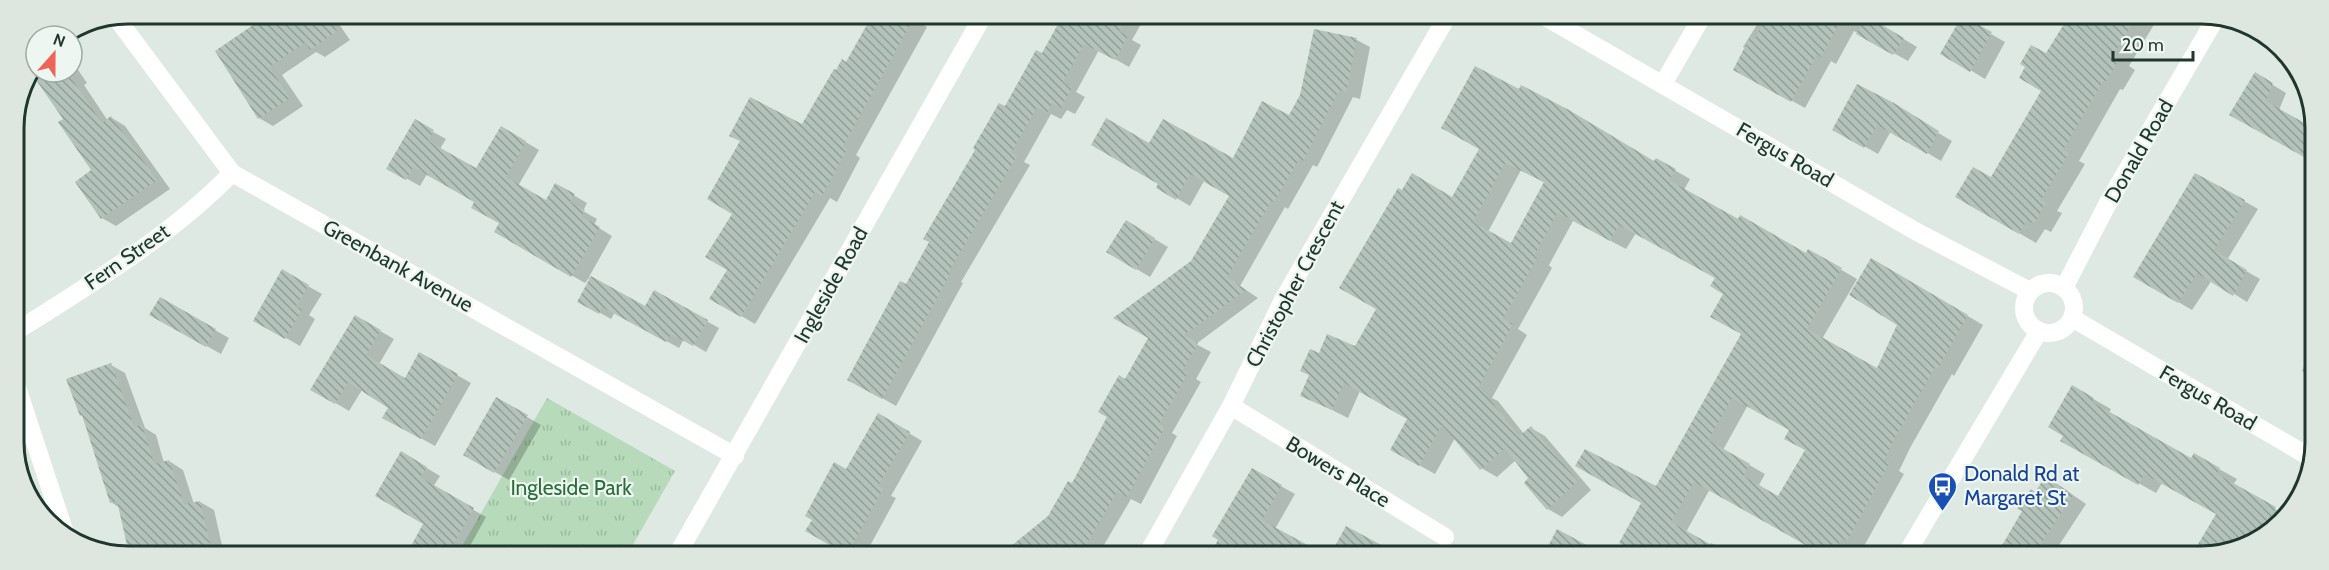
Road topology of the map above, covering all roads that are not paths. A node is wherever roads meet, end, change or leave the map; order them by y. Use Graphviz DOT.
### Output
graph roads {
  1 [pos="126,24"];
  2 [pos="978,24"];
  3 [pos="1443,24"];
  4 [pos="1558,24"];
  5 [pos="1698,24"];
  6 [pos="2212,25"];
  7 [pos="1663,84"];
  8 [pos="232,173"];
  9 [pos="2064,288"];
  10 [pos="2030,291"];
  11 [pos="2072,318"];
  12 [pos="24,326"];
  13 [pos="2039,331"];
  14 [pos="1230,406"];
  15 [pos="24,408"];
  16 [pos="2304,454"];
  17 [pos="735,456"];
  18 [pos="61,521"];
  19 [pos="1444,537"];
  20 [pos="682,546"];
  21 [pos="1152,546"];
  22 [pos="1911,546"];
  1 -- 8 [label="street, Greenbank Avenue"];
  2 -- 17 [label="street, Ingleside Road"];
  3 -- 14 [label="street, Christopher Crescent"];
  4 -- 7 [label="street, Fergus Road"];
  5 -- 7 [label="street"];
  6 -- 9 [label="street, Donald Road"];
  7 -- 10 [label="street, Fergus Road"];
  8 -- 12 [label="street, Fern Street"];
  8 -- 17 [label="street, Greenbank Avenue"];
  9 -- 10 [label="street"];
  9 -- 11 [label="street"];
  10 -- 13 [label="street"];
  11 -- 13 [label="street"];
  11 -- 16 [label="street, Fergus Road"];
  13 -- 22 [label="street"];
  14 -- 19 [label="street, Bowers Place"];
  14 -- 21 [label="street, Christopher Crescent"];
  15 -- 18 [label="street"];
  17 -- 20 [label="street, Ingleside Road"];
}
